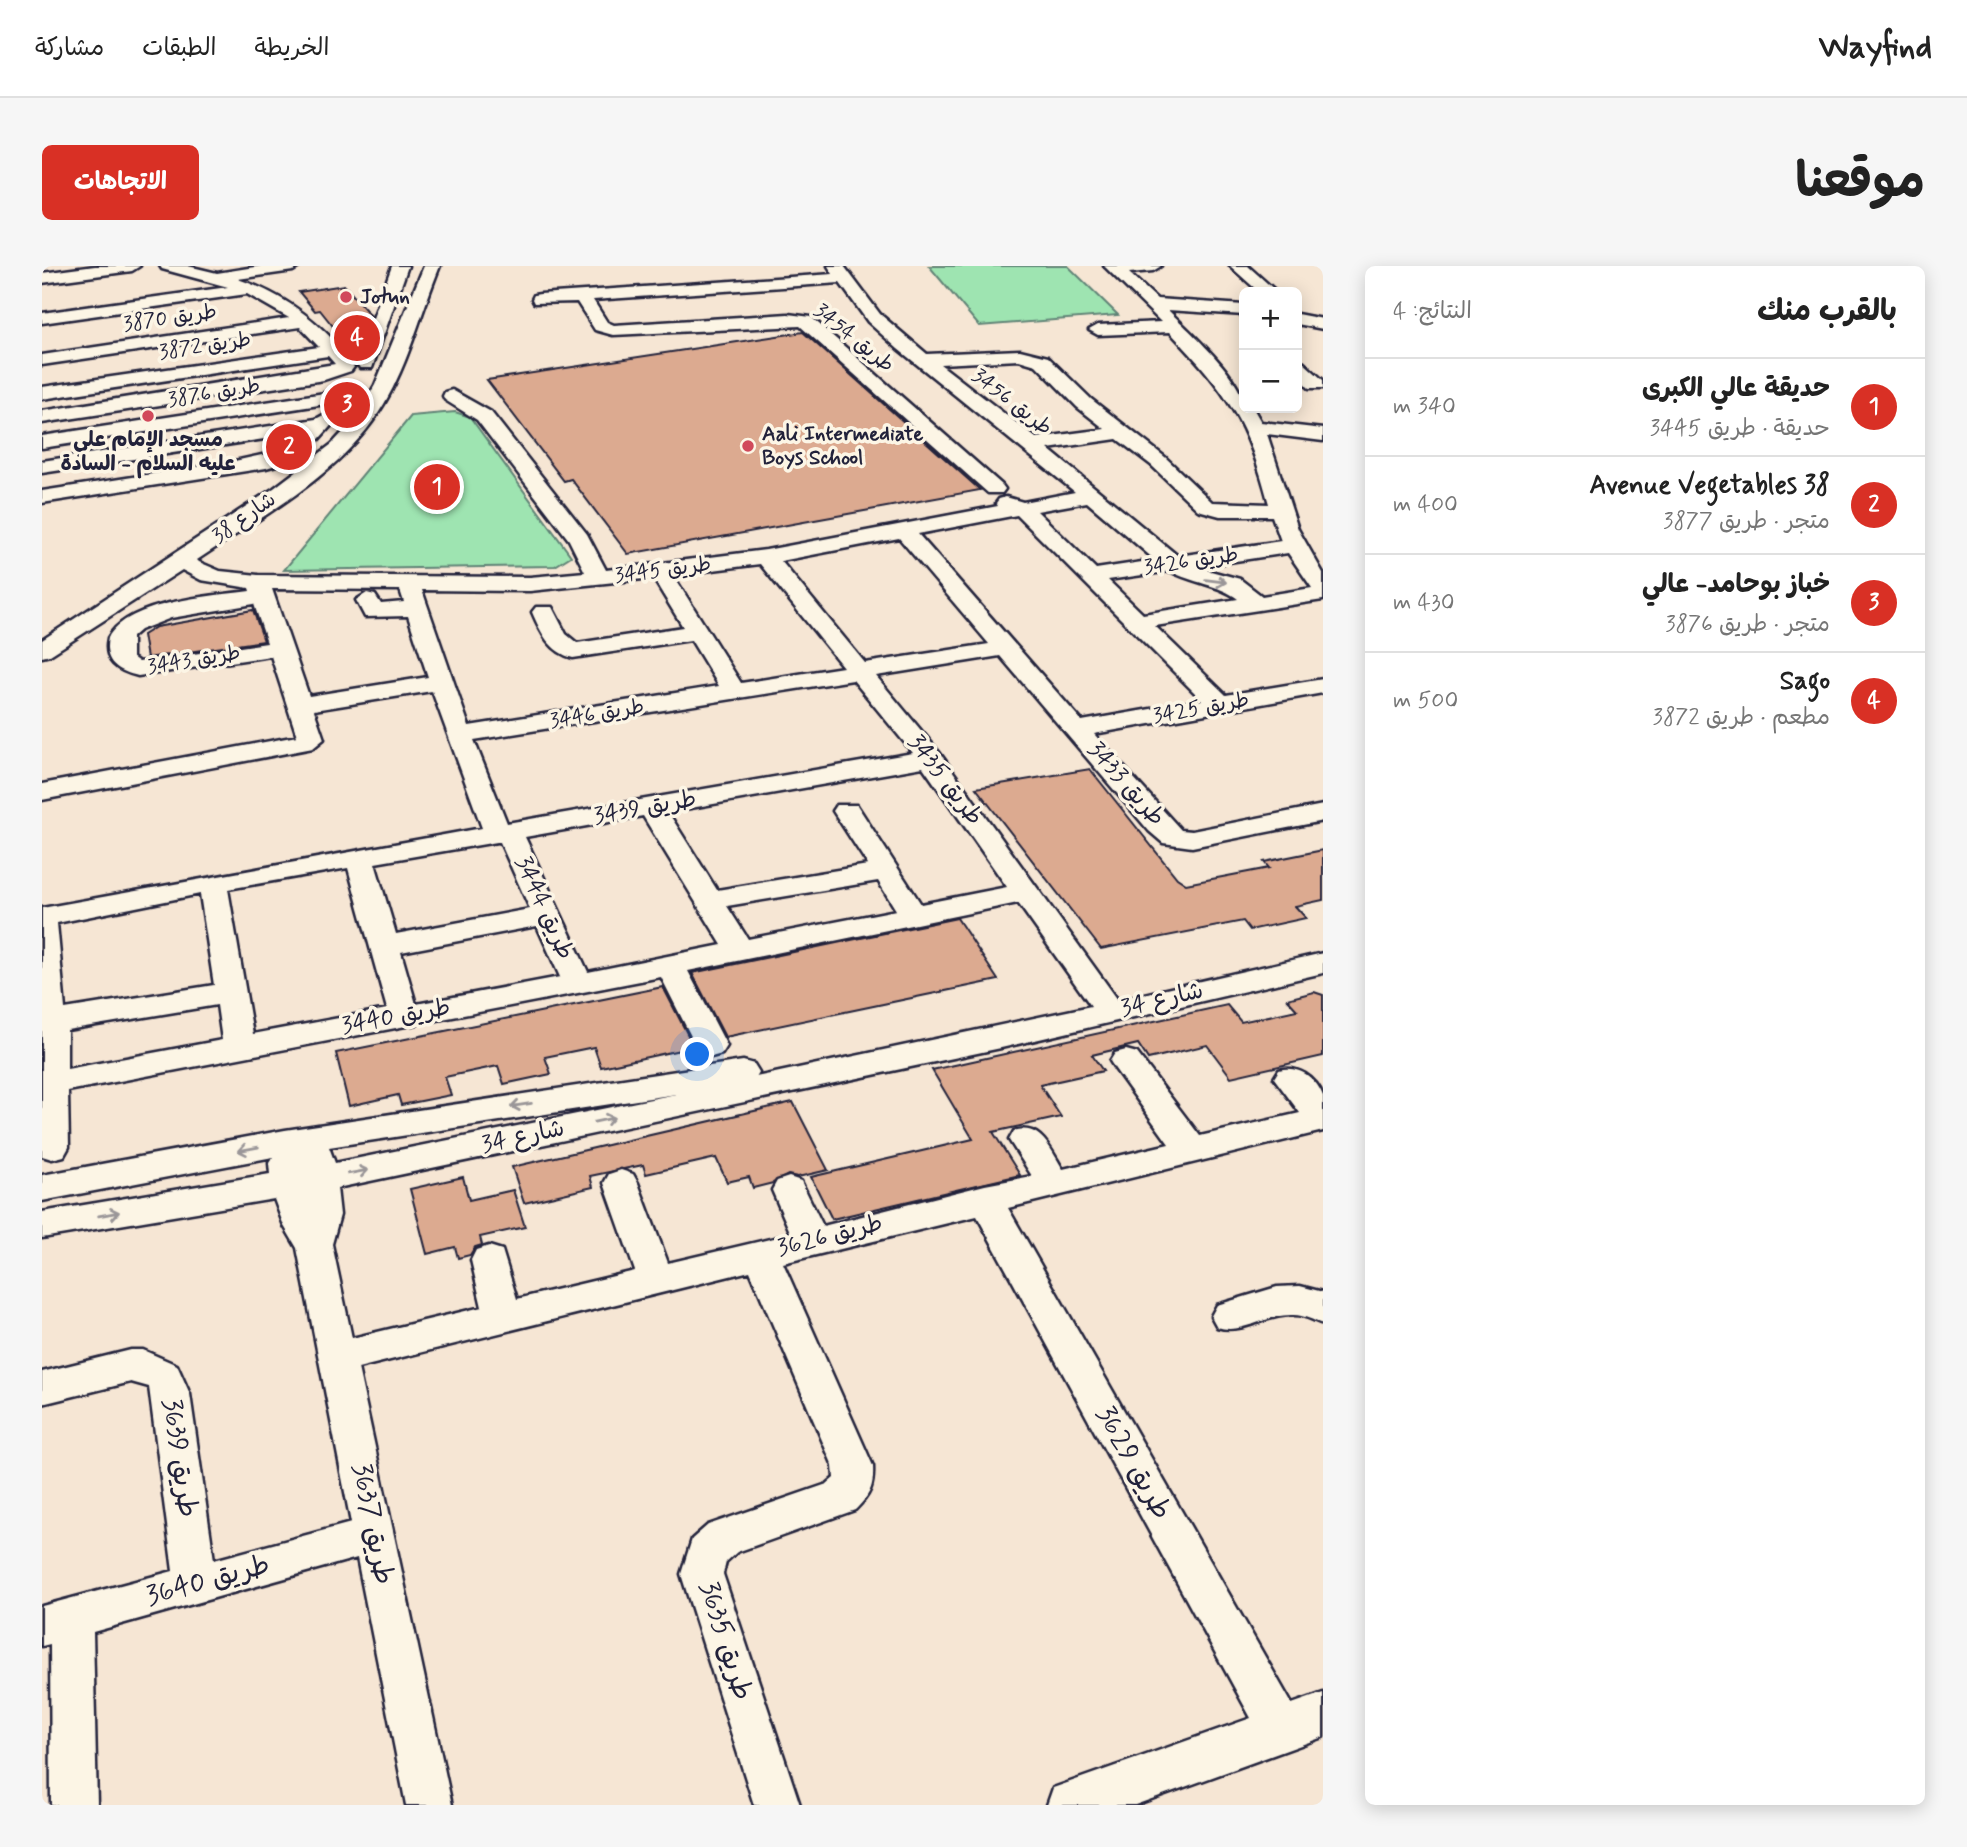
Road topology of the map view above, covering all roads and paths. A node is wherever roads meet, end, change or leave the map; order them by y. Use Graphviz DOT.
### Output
graph roads {
  1 [pos="132,266"];
  2 [pos="168,266"];
  3 [pos="293,266"];
  4 [pos="400,266"];
  5 [pos="412,266"];
  6 [pos="433,266"];
  7 [pos="1153,266"];
  8 [pos="1238,266"];
  9 [pos="1113,268"];
  10 [pos="840,272"];
  11 [pos="209,276"];
  12 [pos="42,278"];
  13 [pos="158,284"];
  14 [pos="1263,287"];
  15 [pos="250,288"];
  16 [pos="582,296"];
  17 [pos="540,299"];
  18 [pos="740,303"];
  19 [pos="1151,304"];
  20 [pos="286,305"];
  21 [pos="245,310"];
  22 [pos="1239,310"];
  23 [pos="42,318"];
  24 [pos="1302,319"];
  25 [pos="306,321"];
  26 [pos="1323,324"];
  27 [pos="1172,327"];
  28 [pos="1098,330"];
  29 [pos="380,344"];
  30 [pos="332,350"];
  31 [pos="42,360"];
  32 [pos="922,360"];
  33 [pos="1302,370"];
  34 [pos="1320,384"];
  35 [pos="1302,385"];
  36 [pos="1237,388"];
  37 [pos="42,393"];
  38 [pos="351,394"];
  39 [pos="452,396"];
  40 [pos="42,417"];
  41 [pos="322,425"];
  42 [pos="1254,427"];
  43 [pos="1122,432"];
  44 [pos="1323,436"];
  45 [pos="42,442"];
  46 [pos="1032,444"];
  47 [pos="308,465"];
  48 [pos="42,467"];
  49 [pos="229,469"];
  50 [pos="995,489"];
  51 [pos="1090,495"];
  52 [pos="42,497"];
  53 [pos="251,497"];
  54 [pos="1022,508"];
  55 [pos="1281,510"];
  56 [pos="904,531"];
  57 [pos="1292,546"];
  58 [pos="766,557"];
  59 [pos="1172,563"];
  60 [pos="171,564"];
  61 [pos="701,566"];
  62 [pos="660,572"];
  63 [pos="1091,576"];
  64 [pos="598,578"];
  65 [pos="408,581"];
  66 [pos="1323,587"];
  67 [pos="260,589"];
  68 [pos="1323,593"];
  69 [pos="367,600"];
  70 [pos="1257,603"];
  71 [pos="416,608"];
  72 [pos="544,612"];
  73 [pos="1137,622"];
  74 [pos="699,632"];
  75 [pos="42,635"];
  76 [pos="278,648"];
  77 [pos="1006,648"];
  78 [pos="42,650"];
  79 [pos="859,671"];
  80 [pos="442,682"];
  81 [pos="1323,686"];
  82 [pos="735,692"];
  83 [pos="1221,704"];
  84 [pos="300,705"];
  85 [pos="1078,729"];
  86 [pos="459,735"];
  87 [pos="930,758"];
  88 [pos="42,792"];
  89 [pos="651,807"];
  90 [pos="847,811"];
  91 [pos="1323,813"];
  92 [pos="503,832"];
  93 [pos="359,858"];
  94 [pos="886,871"];
  95 [pos="213,883"];
  96 [pos="1027,892"];
  97 [pos="708,900"];
  98 [pos="913,914"];
  99 [pos="547,915"];
  100 [pos="42,919"];
  101 [pos="385,946"];
  102 [pos="740,950"];
  103 [pos="1323,962"];
  104 [pos="670,965"];
  105 [pos="578,984"];
  106 [pos="232,992"];
  107 [pos="1111,1012"];
  108 [pos="404,1016"];
  109 [pos="51,1022"];
  110 [pos="1001,1037"];
  111 [pos="239,1045"];
  112 [pos="711,1046"];
  113 [pos="1126,1061"];
  114 [pos="1290,1078"];
  115 [pos="51,1083"];
  116 [pos="1323,1119"];
  117 [pos="300,1140"];
  118 [pos="1026,1140"];
  119 [pos="52,1147"];
  120 [pos="1191,1149"];
  121 [pos="302,1180"];
  122 [pos="1054,1182"];
  123 [pos="621,1183"];
  124 [pos="42,1188"];
  125 [pos="789,1190"];
  126 [pos="985,1198"];
  127 [pos="42,1225"];
  128 [pos="811,1241"];
  129 [pos="760,1253"];
  130 [pos="489,1260"];
  131 [pos="656,1279"];
  132 [pos="1323,1309"];
  133 [pos="503,1316"];
  134 [pos="1230,1316"];
  135 [pos="338,1357"];
  136 [pos="42,1388"];
  137 [pos="374,1535"];
  138 [pos="197,1584"];
  139 [pos="56,1622"];
  140 [pos="1323,1715"];
  141 [pos="1281,1728"];
  142 [pos="1091,1802"];
  143 [pos="74,1805"];
  144 [pos="429,1805"];
  145 [pos="777,1805"];
  1 -- 12 [label="street"];
  2 -- 11 [label="street"];
  3 -- 11 [label="street"];
  4 -- 29 [label="street"];
  5 -- 29 [label="street, شارع 38"];
  6 -- 47 [label="street, شارع 38"];
  7 -- 9 [label="street"];
  8 -- 14 [label="street"];
  9 -- 19 [label="street"];
  10 -- 18 [label="street"];
  10 -- 32 [label="street, طريق 3456"];
  11 -- 13 [label="street"];
  11 -- 15 [label="street"];
  15 -- 20 [label="street"];
  15 -- 23 [label="street"];
  16 -- 17 [label="street"];
  16 -- 18 [label="street"];
  16 -- 18 [label="street, طريق 3454"];
  18 -- 50 [label="street, طريق 3454"];
  19 -- 22 [label="street"];
  19 -- 27 [label="street"];
  20 -- 21 [label="street"];
  20 -- 25 [label="street"];
  24 -- 26 [label="street"];
  25 -- 30 [label="street"];
  25 -- 31 [label="street, طريق 3870"];
  27 -- 28 [label="street"];
  27 -- 36 [label="street"];
  29 -- 30 [label="street, طريق 3872"];
  29 -- 38 [label="street"];
  29 -- 47 [label="street, شارع 38"];
  30 -- 37 [label="street, طريق 3872"];
  30 -- 40 [label="street"];
  32 -- 43 [label="street"];
  32 -- 46 [label="street, طريق 3456"];
  33 -- 34 [label="street"];
  34 -- 35 [label="street"];
  36 -- 42 [label="street"];
  38 -- 41 [label="street"];
  38 -- 45 [label="street, طريق 3876"];
  39 -- 64 [label="street"];
  41 -- 47 [label="street"];
  41 -- 48 [label="street"];
  41 -- 49 [label="street"];
  42 -- 44 [label="street"];
  42 -- 55 [label="street"];
  43 -- 46 [label="street"];
  43 -- 55 [label="street"];
  46 -- 51 [label="street, طريق 3456"];
  47 -- 49 [label="street"];
  47 -- 53 [label="street, شارع 38"];
  47 -- 60 [label="street, شارع 38"];
  49 -- 52 [label="street"];
  49 -- 53 [label="street"];
  51 -- 54 [label="street, طريق 3445"];
  51 -- 59 [label="street, طريق 3456"];
  53 -- 60 [label="street, شارع 38"];
  54 -- 56 [label="street, طريق 3445"];
  54 -- 61 [label="street"];
  54 -- 63 [label="street, طريق 3426"];
  55 -- 57 [label="street"];
  56 -- 58 [label="street, طريق 3445"];
  56 -- 77 [label="street, طريق 3433"];
  57 -- 59 [label="street, طريق 3426"];
  57 -- 66 [label="street"];
  58 -- 61 [label="street, طريق 3445"];
  58 -- 79 [label="street, طريق 3435"];
  59 -- 63 [label="street, طريق 3426"];
  59 -- 70 [label="street, طريق 3456, one-way"];
  60 -- 67 [label="street, طريق 3445"];
  60 -- 75 [label="street, شارع 38"];
  60 -- 78 [label="street, شارع 38"];
  61 -- 62 [label="street, طريق 3445"];
  62 -- 64 [label="street, طريق 3445"];
  62 -- 74 [label="street"];
  63 -- 73 [label="street, طريق 3426"];
  64 -- 65 [label="street, طريق 3445"];
  65 -- 67 [label="street, طريق 3445"];
  65 -- 71 [label="street, طريق 3444"];
  67 -- 76 [label="street, طريق 3443"];
  67 -- 76 [label="street, طريق 3443"];
  68 -- 70 [label="street"];
  69 -- 71 [label="street"];
  70 -- 73 [label="street"];
  71 -- 80 [label="street, طريق 3444"];
  72 -- 74 [label="street"];
  73 -- 83 [label="street, طريق 3426"];
  74 -- 82 [label="street"];
  76 -- 84 [label="street, طريق 3443"];
  77 -- 79 [label="street"];
  77 -- 85 [label="street, طريق 3433"];
  79 -- 82 [label="street, طريق 3446"];
  79 -- 87 [label="street, طريق 3435"];
  80 -- 84 [label="street"];
  80 -- 86 [label="street, طريق 3444"];
  81 -- 83 [label="street, طريق 3425"];
  82 -- 86 [label="street, طريق 3446"];
  83 -- 85 [label="street, طريق 3425"];
  84 -- 88 [label="street, طريق 3443"];
  85 -- 91 [label="street, طريق 3433"];
  86 -- 92 [label="street, طريق 3444"];
  87 -- 89 [label="street, طريق 3439"];
  87 -- 96 [label="street, طريق 3435"];
  89 -- 92 [label="street, طريق 3439"];
  89 -- 97 [label="street"];
  90 -- 94 [label="street"];
  92 -- 93 [label="street, طريق 3439"];
  92 -- 99 [label="street, طريق 3444"];
  93 -- 95 [label="street, طريق 3439"];
  93 -- 101 [label="street"];
  94 -- 97 [label="street"];
  94 -- 98 [label="street"];
  95 -- 100 [label="street, طريق 3439"];
  95 -- 106 [label="street"];
  96 -- 98 [label="street, طريق 3440"];
  96 -- 107 [label="street, طريق 3435"];
  97 -- 102 [label="street"];
  98 -- 102 [label="street, طريق 3440"];
  99 -- 101 [label="street"];
  99 -- 105 [label="street, طريق 3444"];
  100 -- 109 [label="street"];
  101 -- 108 [label="street"];
  102 -- 104 [label="street, طريق 3440"];
  103 -- 107 [label="street, شارع 34"];
  104 -- 105 [label="street, طريق 3440"];
  104 -- 112 [label="street"];
  105 -- 108 [label="street, طريق 3440"];
  106 -- 109 [label="street"];
  106 -- 111 [label="street"];
  107 -- 110 [label="street, شارع 34"];
  108 -- 111 [label="street, طريق 3440"];
  109 -- 115 [label="street"];
  110 -- 117 [label="street, شارع 34, one-way"];
  121 -- 110 [label="street, شارع 34, one-way"];
  111 -- 115 [label="street, طريق 3440"];
  113 -- 120 [label="street"];
  114 -- 116 [label="street"];
  115 -- 119 [label="street"];
  116 -- 120 [label="street, طريق 3626"];
  117 -- 121 [label="street, طريق 3637"];
  117 -- 124 [label="street, شارع 34, one-way"];
  118 -- 122 [label="street"];
  120 -- 122 [label="street, طريق 3626"];
  127 -- 121 [label="street, شارع 34, one-way"];
  121 -- 135 [label="street, طريق 3637"];
  122 -- 126 [label="street, طريق 3626"];
  123 -- 131 [label="street"];
  125 -- 128 [label="street"];
  126 -- 128 [label="street, طريق 3626"];
  126 -- 141 [label="street, طريق 3629"];
  128 -- 129 [label="street, طريق 3626"];
  129 -- 131 [label="street, طريق 3626"];
  129 -- 145 [label="street, طريق 3635"];
  130 -- 133 [label="street"];
  131 -- 133 [label="street, طريق 3626"];
  132 -- 134 [label="street"];
  133 -- 135 [label="street, طريق 3626"];
  135 -- 137 [label="street, طريق 3637"];
  136 -- 138 [label="street, طريق 3639"];
  137 -- 138 [label="street, طريق 3640"];
  137 -- 144 [label="street, طريق 3637"];
  138 -- 139 [label="street, طريق 3640"];
  139 -- 143 [label="street"];
  140 -- 141 [label="street"];
  141 -- 142 [label="street"];
}
